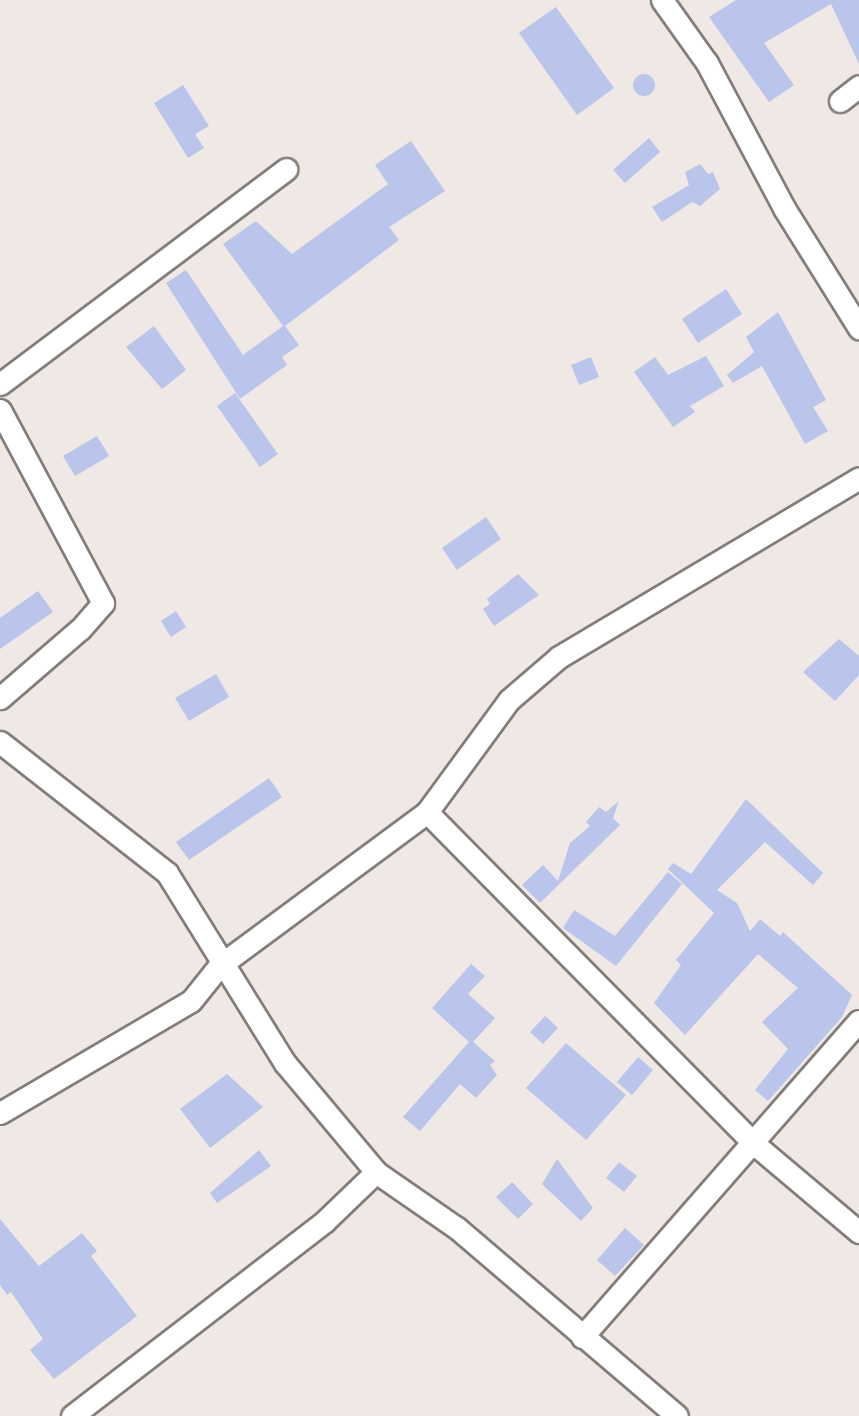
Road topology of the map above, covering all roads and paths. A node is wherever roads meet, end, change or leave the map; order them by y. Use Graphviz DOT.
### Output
graph roads {
  1 [pos="662,0"];
  2 [pos="859,86"];
  3 [pos="840,101"];
  4 [pos="286,169"];
  5 [pos="859,328"];
  6 [pos="0,384"];
  7 [pos="0,411"];
  8 [pos="859,478"];
  9 [pos="0,698"];
  10 [pos="0,742"];
  11 [pos="427,812"];
  12 [pos="219,966"];
  13 [pos="859,1021"];
  14 [pos="0,1113"];
  15 [pos="752,1142"];
  16 [pos="376,1172"];
  17 [pos="859,1232"];
  18 [pos="582,1337"];
  19 [pos="72,1416"];
  20 [pos="677,1416"];
  1 -- 5 [label="street"];
  2 -- 3 [label="street"];
  4 -- 6 [label="street"];
  7 -- 9 [label="street"];
  8 -- 11 [label="street"];
  10 -- 12 [label="street"];
  11 -- 12 [label="street"];
  11 -- 15 [label="street"];
  12 -- 14 [label="street"];
  12 -- 16 [label="street"];
  13 -- 15 [label="street"];
  15 -- 17 [label="street"];
  15 -- 18 [label="street"];
  16 -- 18 [label="street"];
  16 -- 19 [label="street"];
  18 -- 20 [label="street"];
}
